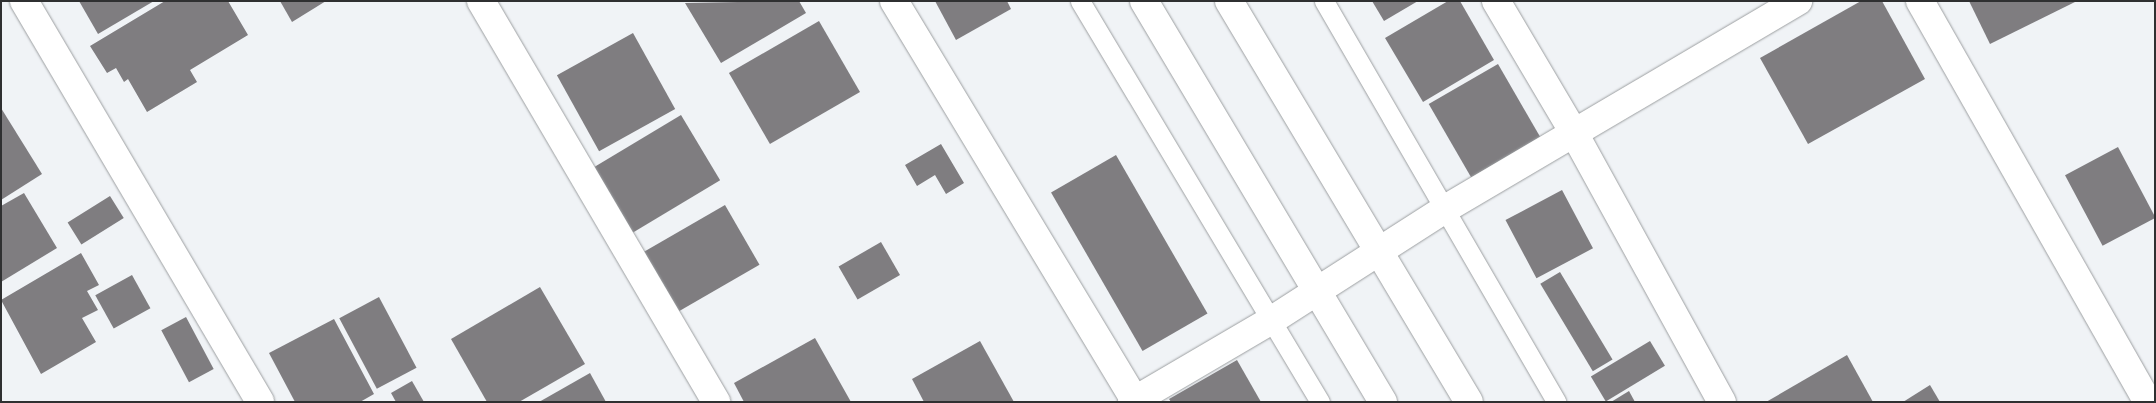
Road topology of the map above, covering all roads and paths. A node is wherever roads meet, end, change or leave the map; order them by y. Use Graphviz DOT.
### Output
graph roads {
  1 [pos="24,1"];
  2 [pos="481,1"];
  3 [pos="894,1"];
  4 [pos="1080,1"];
  5 [pos="1144,1"];
  6 [pos="1229,1"];
  7 [pos="1324,1"];
  8 [pos="1496,1"];
  9 [pos="1798,1"];
  10 [pos="1920,1"];
  11 [pos="1574,133"];
  12 [pos="1444,209"];
  13 [pos="1380,250"];
  14 [pos="1318,291"];
  15 [pos="1272,320"];
  16 [pos="1134,401"];
  17 [pos="260,402"];
  18 [pos="716,402"];
  19 [pos="1320,402"];
  20 [pos="1383,402"];
  21 [pos="1469,402"];
  22 [pos="1556,402"];
  23 [pos="1722,402"];
  24 [pos="2148,402"];
  1 -- 17 [label="street"];
  2 -- 18 [label="street"];
  3 -- 16 [label="street"];
  4 -- 15 [label="lane"];
  5 -- 14 [label="street"];
  6 -- 13 [label="street"];
  7 -- 12 [label="lane"];
  8 -- 11 [label="street"];
  9 -- 11 [label="street"];
  10 -- 24 [label="street"];
  11 -- 12 [label="street"];
  11 -- 23 [label="street"];
  12 -- 13 [label="street"];
  12 -- 22 [label="lane"];
  13 -- 14 [label="street"];
  13 -- 21 [label="street"];
  14 -- 15 [label="street"];
  14 -- 20 [label="street"];
  15 -- 16 [label="street"];
  15 -- 19 [label="lane"];
}
